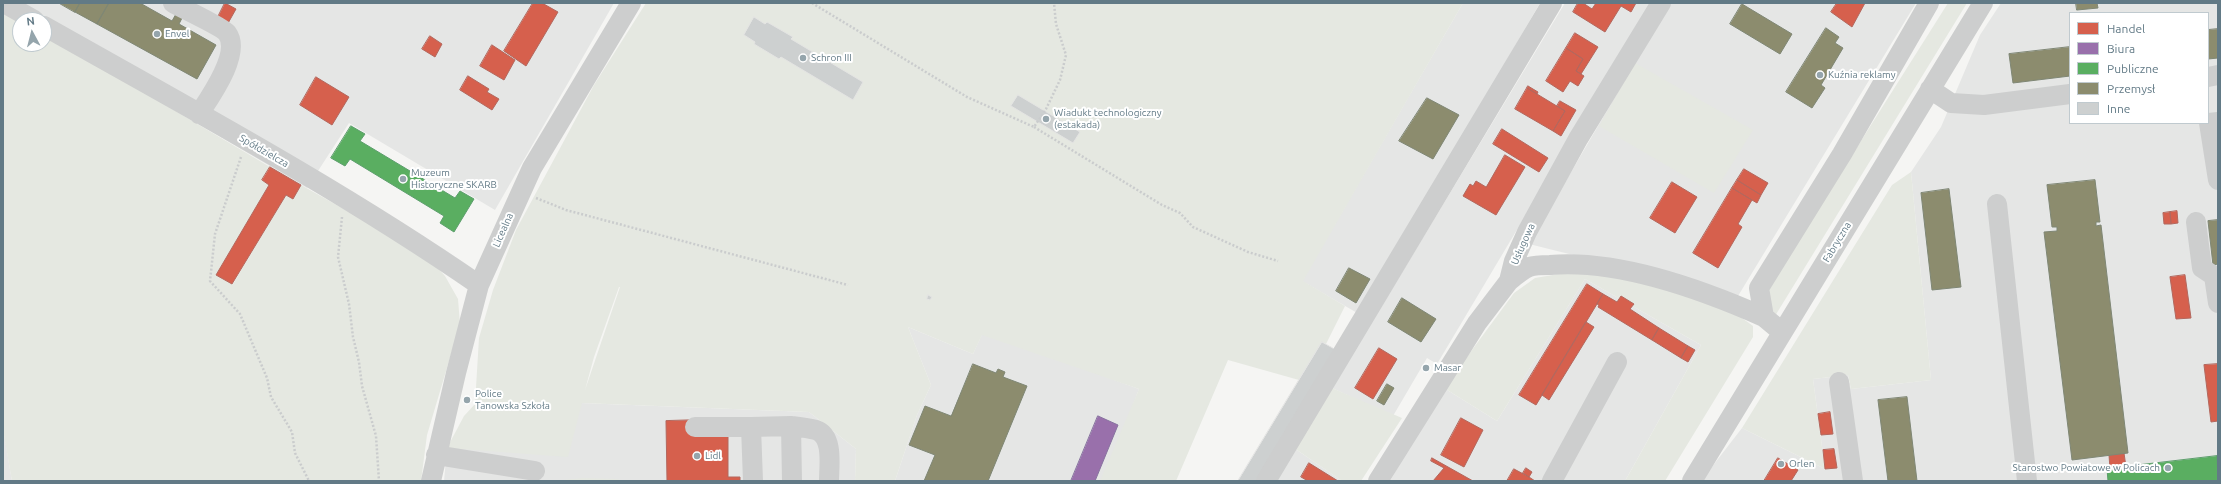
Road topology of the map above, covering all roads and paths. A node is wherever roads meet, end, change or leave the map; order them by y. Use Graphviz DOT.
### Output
graph roads {
  1 [pos="4,3"];
  2 [pos="173,3"];
  3 [pos="631,3"];
  4 [pos="812,3"];
  5 [pos="1054,3"];
  6 [pos="1552,3"];
  7 [pos="1661,3"];
  8 [pos="1929,3"];
  9 [pos="1982,3"];
  10 [pos="20,12"];
  11 [pos="52,31"];
  12 [pos="1930,89"];
  13 [pos="2069,94"];
  14 [pos="199,114"];
  15 [pos="2218,122"];
  16 [pos="1034,127"];
  17 [pos="244,139"];
  18 [pos="2218,180"];
  19 [pos="521,192"];
  20 [pos="344,199"];
  21 [pos="1997,204"];
  22 [pos="2196,222"];
  23 [pos="1278,261"];
  24 [pos="1509,281"];
  25 [pos="479,285"];
  26 [pos="848,285"];
  27 [pos="2218,303"];
  28 [pos="1764,317"];
  29 [pos="1782,332"];
  30 [pos="1617,362"];
  31 [pos="1839,382"];
  32 [pos="792,426"];
  33 [pos="695,427"];
  34 [pos="751,427"];
  35 [pos="436,455"];
  36 [pos="535,472"];
  37 [pos="309,481"];
  38 [pos="379,481"];
  39 [pos="431,481"];
  40 [pos="753,481"];
  41 [pos="792,481"];
  42 [pos="830,481"];
  43 [pos="1266,481"];
  44 [pos="1378,481"];
  45 [pos="1552,481"];
  46 [pos="1692,481"];
  47 [pos="1853,481"];
  48 [pos="2027,481"];
  1 -- 10 [label="street"];
  2 -- 14 [label="street"];
  3 -- 19 [label="street, Licealna"];
  4 -- 16 [label="path"];
  5 -- 16 [label="path"];
  6 -- 43 [label="street"];
  7 -- 24 [label="street, Usługowa"];
  8 -- 28 [label="street"];
  9 -- 12 [label="street, Fabryczna"];
  11 -- 14 [label="street, Spółdzielcza"];
  12 -- 13 [label="street"];
  12 -- 29 [label="street, Fabryczna"];
  14 -- 17 [label="street, Spółdzielcza"];
  15 -- 18 [label="street"];
  16 -- 23 [label="path"];
  17 -- 20 [label="street, Spółdzielcza"];
  17 -- 37 [label="path"];
  19 -- 25 [label="street, Licealna"];
  19 -- 26 [label="path"];
  20 -- 25 [label="street, Spółdzielcza"];
  20 -- 38 [label="path"];
  21 -- 48 [label="street"];
  22 -- 27 [label="street"];
  24 -- 28 [label="street"];
  24 -- 44 [label="street, Usługowa"];
  25 -- 35 [label="street, Licealna"];
  28 -- 29 [label="street"];
  29 -- 46 [label="street, Fabryczna"];
  30 -- 45 [label="street"];
  31 -- 47 [label="street"];
  32 -- 34 [label="street"];
  32 -- 41 [label="street"];
  32 -- 42 [label="street"];
  33 -- 34 [label="street"];
  34 -- 40 [label="street"];
  35 -- 36 [label="street"];
  35 -- 39 [label="street, Licealna"];
}
